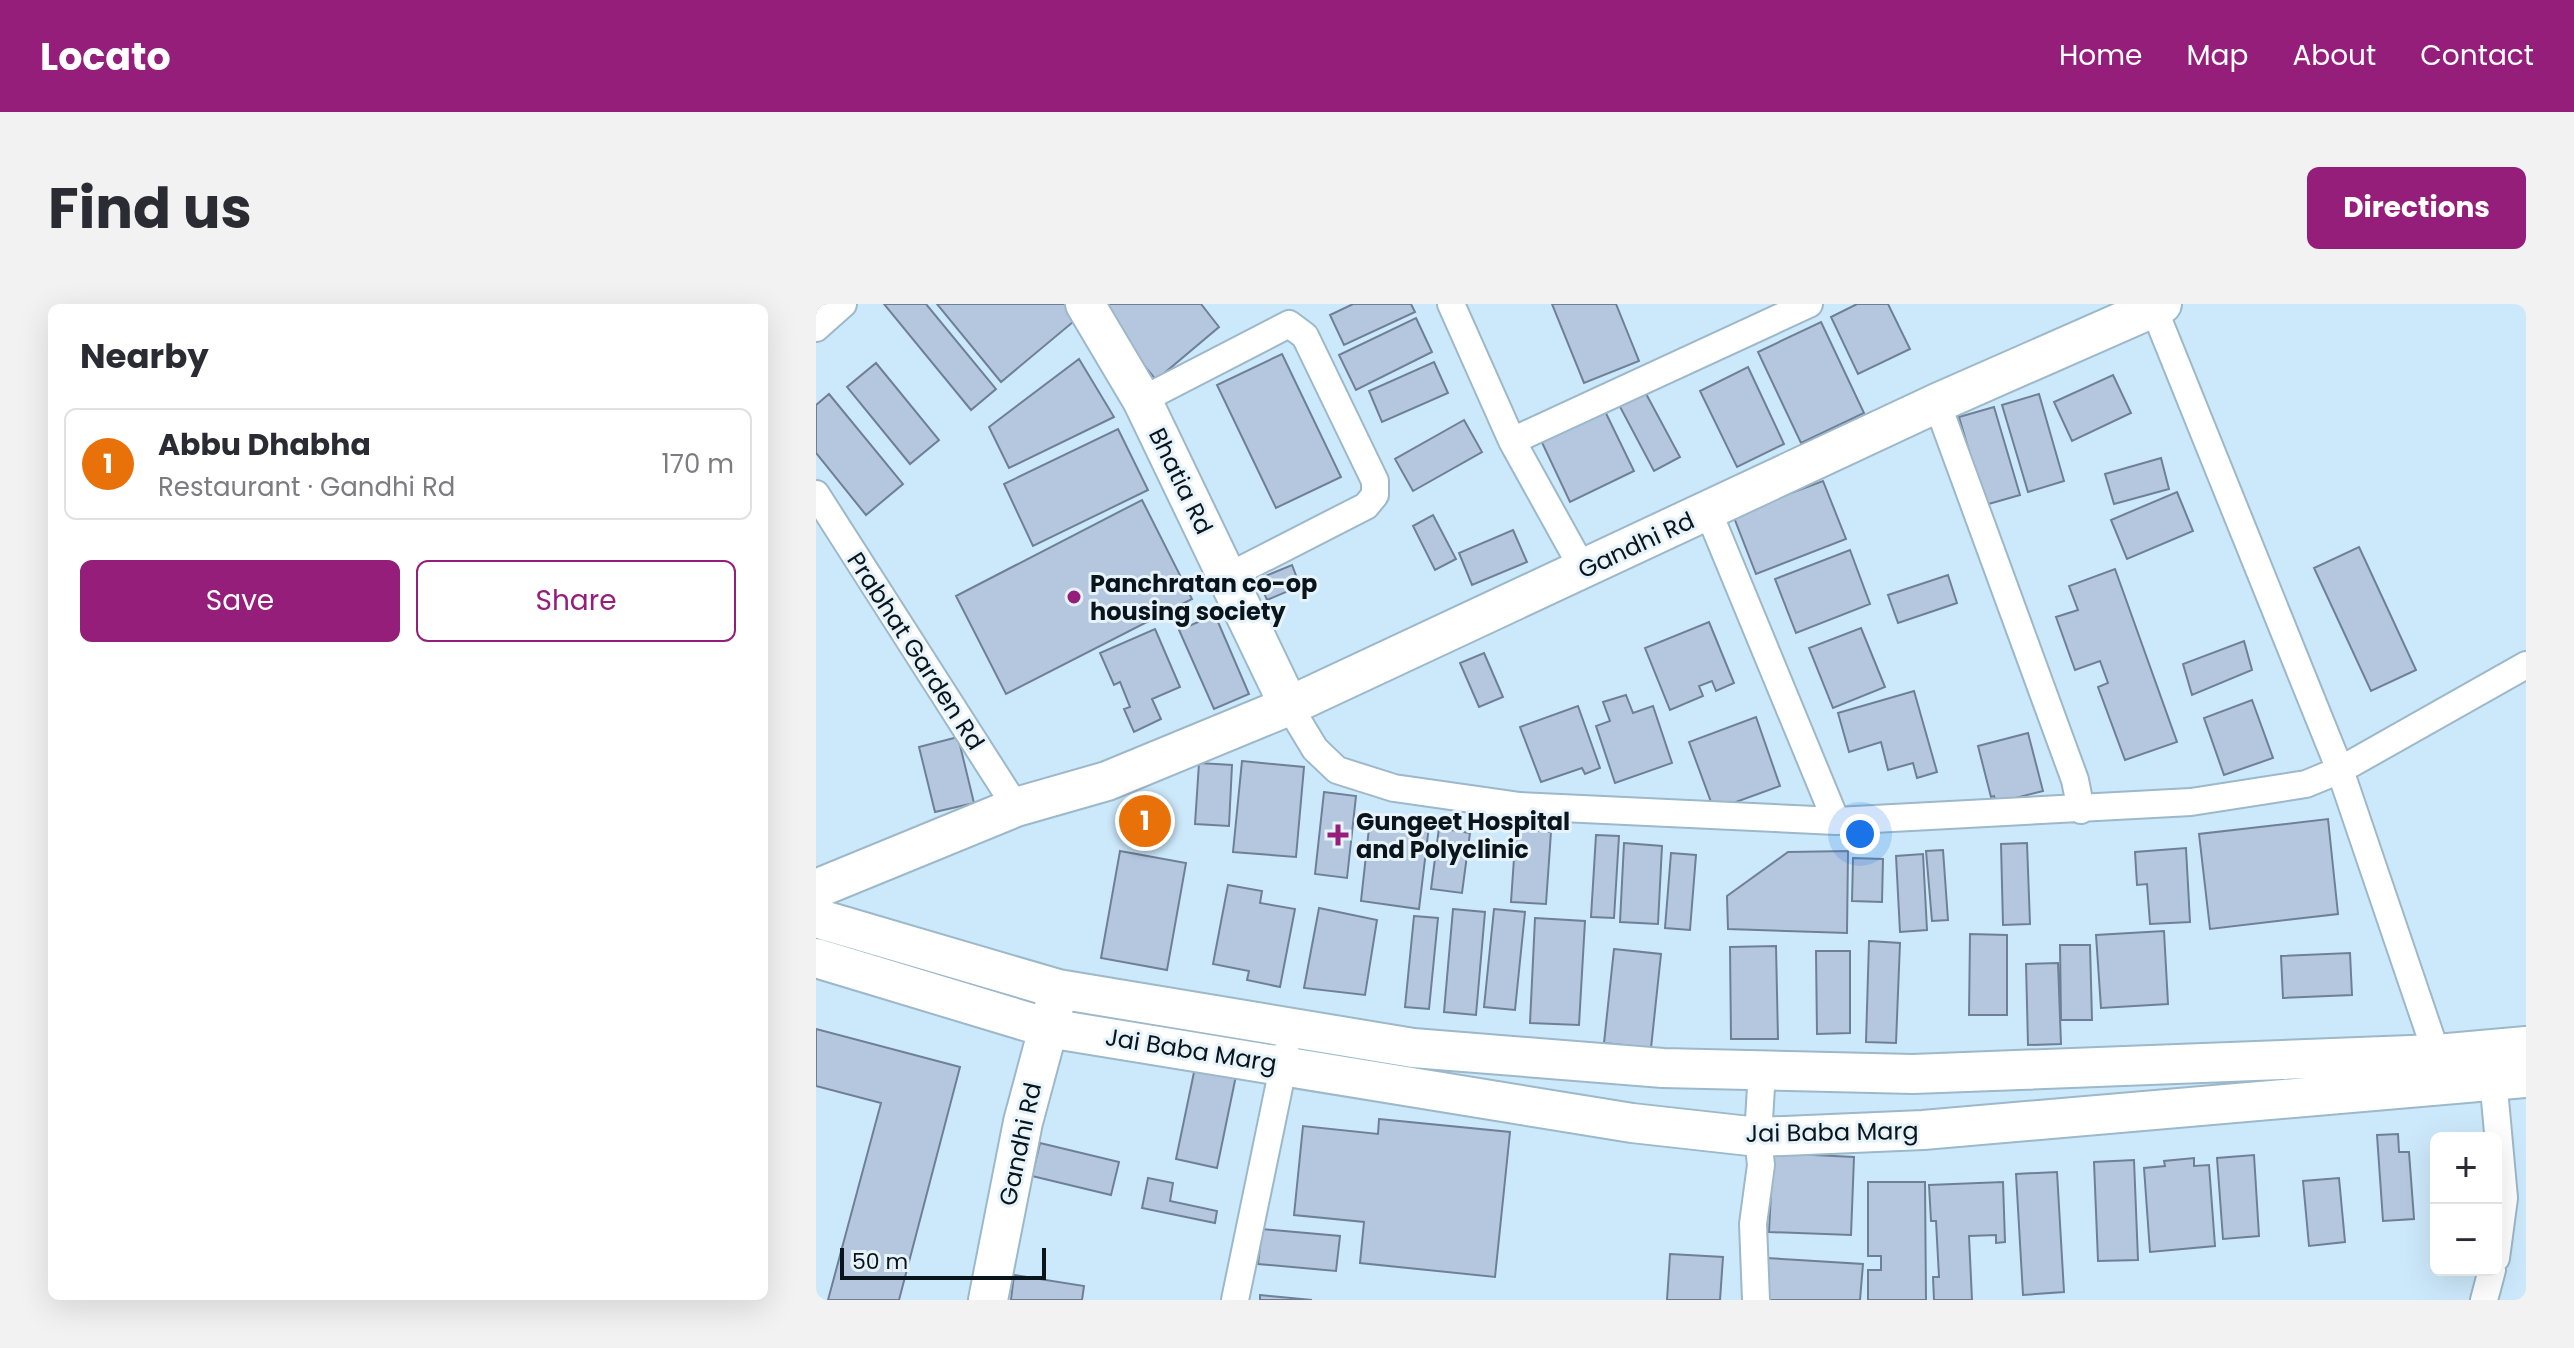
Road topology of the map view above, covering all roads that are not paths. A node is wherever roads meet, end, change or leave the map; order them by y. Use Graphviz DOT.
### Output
graph roads {
  1 [pos="843,304"];
  2 [pos="1085,304"];
  3 [pos="1451,304"];
  4 [pos="1809,304"];
  5 [pos="2156,305"];
  6 [pos="816,328"];
  7 [pos="1142,400"];
  8 [pos="1937,403"];
  9 [pos="1512,441"];
  10 [pos="816,494"];
  11 [pos="1708,511"];
  12 [pos="1583,569"];
  13 [pos="1227,577"];
  14 [pos="2526,665"];
  15 [pos="1289,706"];
  16 [pos="2340,770"];
  17 [pos="1016,807"];
  18 [pos="2081,810"];
  19 [pos="1836,821"];
  20 [pos="816,889"];
  21 [pos="816,918"];
  22 [pos="816,958"];
  23 [pos="1058,989"];
  24 [pos="1292,1026"];
  25 [pos="1048,1028"];
  26 [pos="2509,1064"];
  27 [pos="1283,1065"];
  28 [pos="1762,1070"];
  29 [pos="2442,1071"];
  30 [pos="1758,1137"];
  31 [pos="2502,1213"];
  32 [pos="2490,1276"];
  33 [pos="988,1300"];
  34 [pos="1235,1300"];
  35 [pos="1756,1300"];
  36 [pos="2484,1300"];
  1 -- 6 [label="street"];
  2 -- 7 [label="street, Bhatia Rd"];
  3 -- 9 [label="street"];
  4 -- 9 [label="street"];
  5 -- 8 [label="street, Gandhi Rd"];
  5 -- 16 [label="street"];
  7 -- 13 [label="street, Bhatia Rd"];
  7 -- 13 [label="street"];
  8 -- 11 [label="street, Gandhi Rd"];
  8 -- 18 [label="street"];
  9 -- 12 [label="street"];
  10 -- 17 [label="street, Prabhat Garden Rd"];
  11 -- 12 [label="street, Gandhi Rd"];
  11 -- 19 [label="street"];
  12 -- 15 [label="street, Gandhi Rd"];
  13 -- 15 [label="street, Bhatia Rd"];
  14 -- 16 [label="street"];
  15 -- 17 [label="street, Gandhi Rd"];
  15 -- 19 [label="street"];
  16 -- 18 [label="street"];
  16 -- 29 [label="street"];
  17 -- 20 [label="street, Gandhi Rd"];
  18 -- 19 [label="street"];
  21 -- 23 [label="street, Jai Baba Marg"];
  22 -- 25 [label="street, Jai Baba Marg"];
  23 -- 24 [label="street, Jai Baba Marg"];
  23 -- 25 [label="street, Gandhi Rd"];
  24 -- 27 [label="street"];
  24 -- 28 [label="street, Jai Baba Marg"];
  25 -- 27 [label="street, Jai Baba Marg"];
  25 -- 33 [label="street, Gandhi Rd"];
  26 -- 29 [label="street, Jai Baba Marg"];
  26 -- 31 [label="street"];
  27 -- 30 [label="street, Jai Baba Marg"];
  27 -- 34 [label="street"];
  28 -- 29 [label="street, Jai Baba Marg"];
  28 -- 30 [label="street"];
  29 -- 30 [label="street, Jai Baba Marg"];
  30 -- 35 [label="street"];
  32 -- 36 [label="street"];
}
